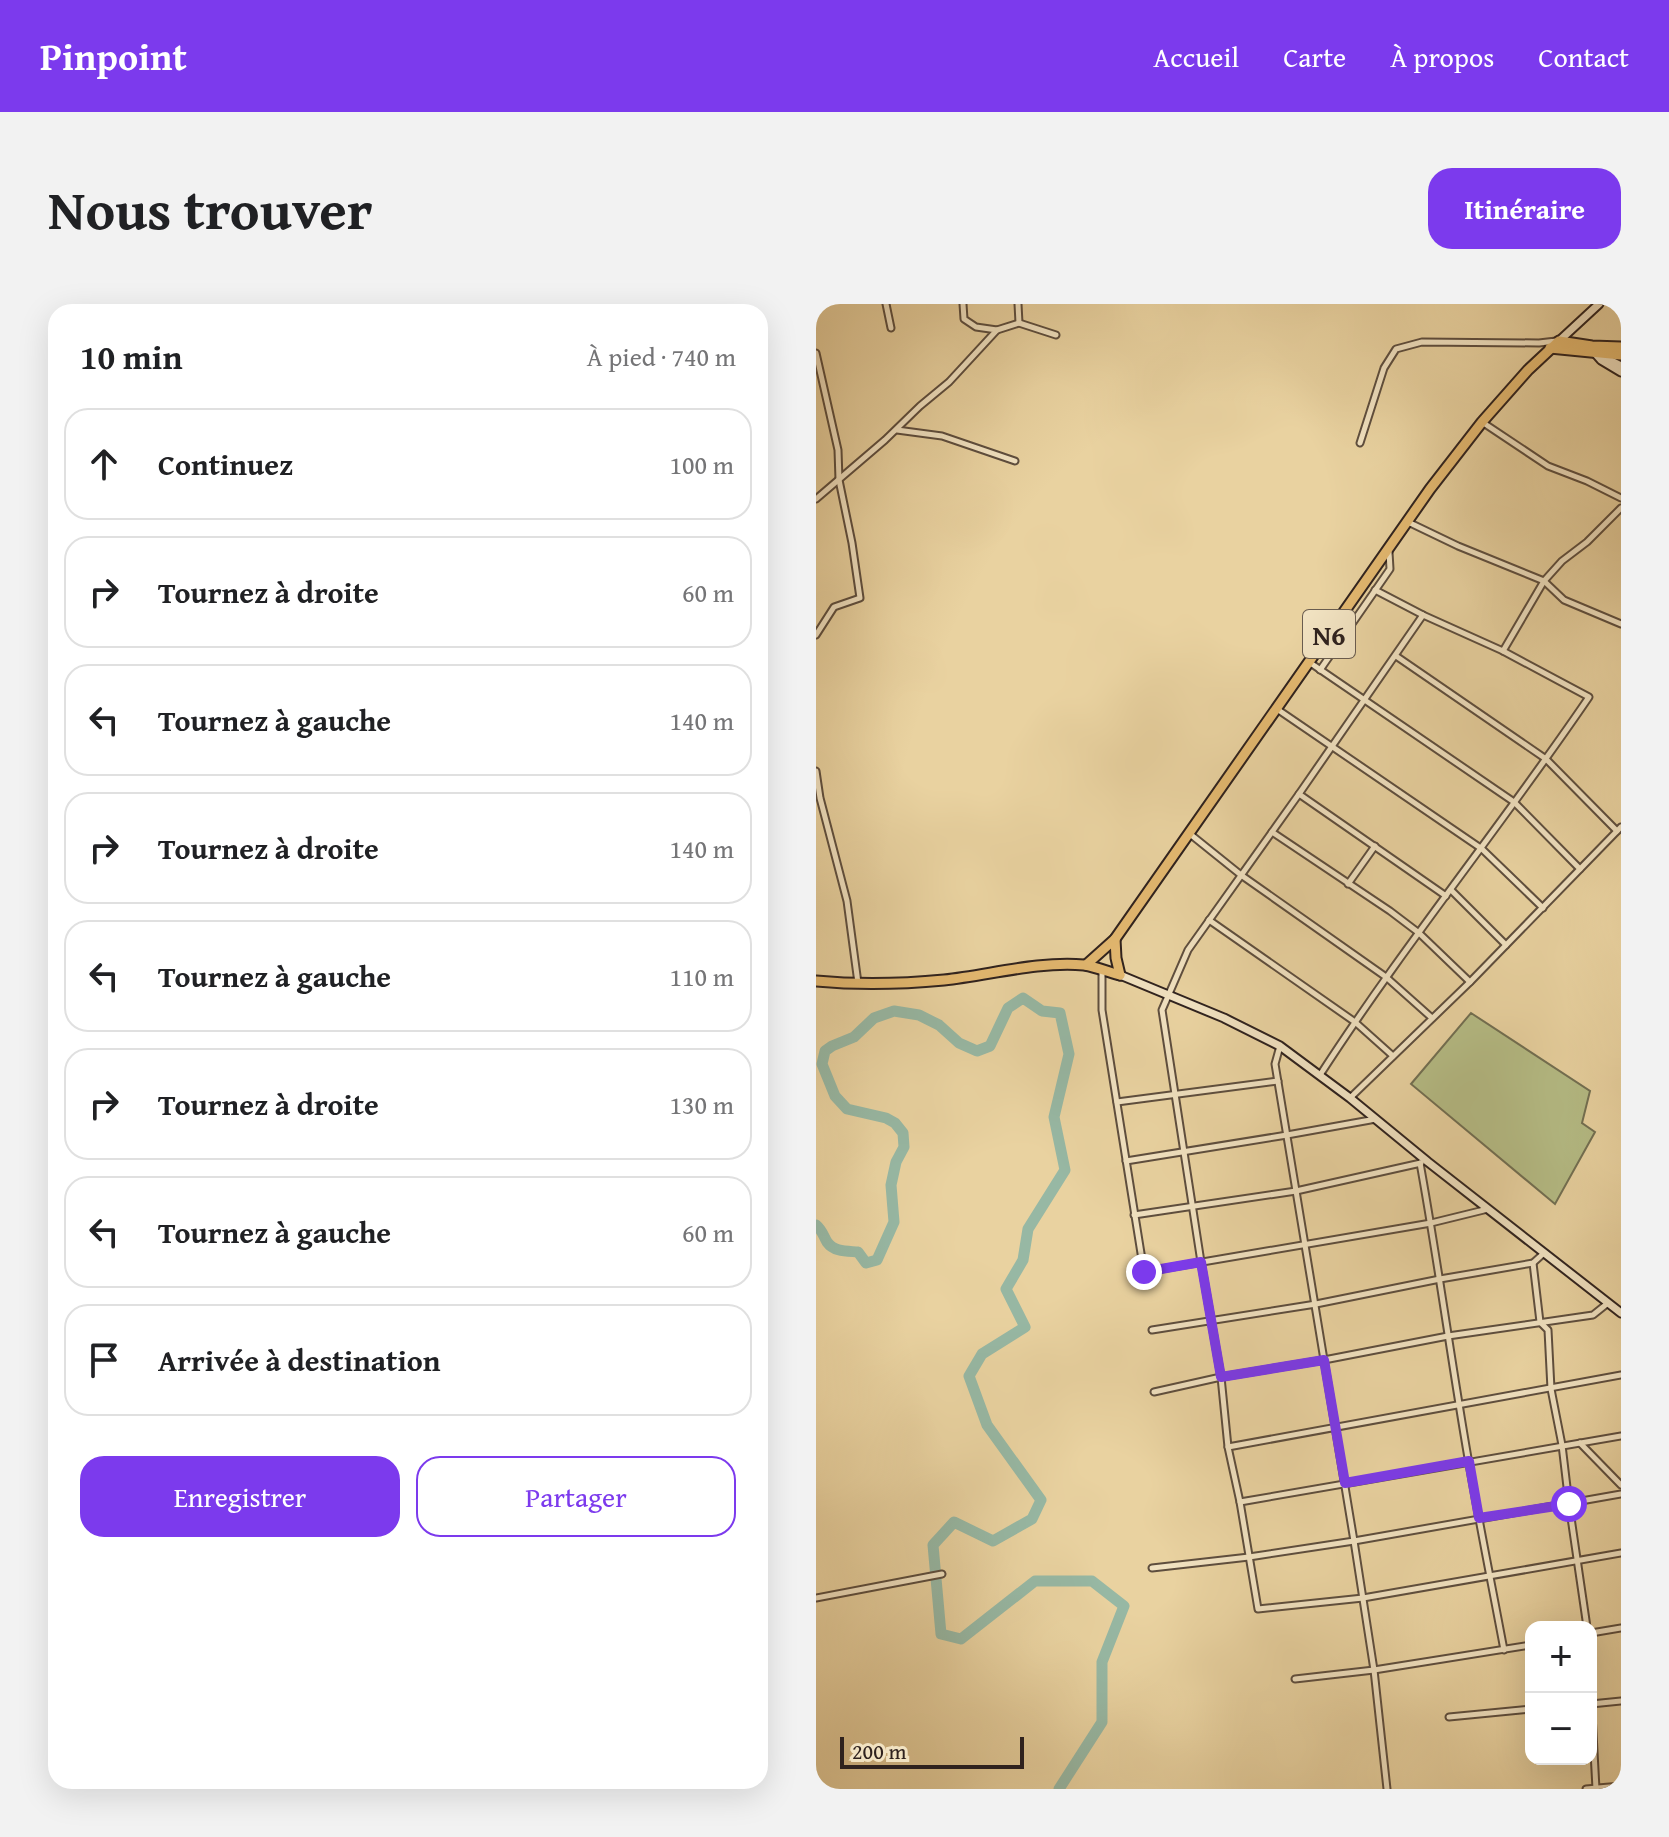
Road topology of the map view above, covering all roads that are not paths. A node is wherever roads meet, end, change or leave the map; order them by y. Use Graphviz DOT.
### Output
graph roads {
  1 [pos="886,304"];
  2 [pos="963,304"];
  3 [pos="1018,304"];
  4 [pos="1599,304"];
  5 [pos="1019,323"];
  6 [pos="891,328"];
  7 [pos="997,330"];
  8 [pos="1056,335"];
  9 [pos="1539,343"];
  10 [pos="1555,344"];
  11 [pos="1621,347"];
  12 [pos="1597,350"];
  13 [pos="816,353"];
  14 [pos="1621,355"];
  15 [pos="1621,366"];
  16 [pos="1621,372"];
  17 [pos="1482,422"];
  18 [pos="896,430"];
  19 [pos="1360,443"];
  20 [pos="1015,461"];
  21 [pos="839,480"];
  22 [pos="1621,498"];
  23 [pos="816,499"];
  24 [pos="1621,508"];
  25 [pos="1408,522"];
  26 [pos="1388,547"];
  27 [pos="1544,581"];
  28 [pos="1375,590"];
  29 [pos="1423,615"];
  30 [pos="1621,624"];
  31 [pos="816,635"];
  32 [pos="1503,651"];
  33 [pos="1396,655"];
  34 [pos="1309,662"];
  35 [pos="1320,670"];
  36 [pos="1363,701"];
  37 [pos="1276,708"];
  38 [pos="1331,747"];
  39 [pos="1546,759"];
  40 [pos="816,771"];
  41 [pos="1299,794"];
  42 [pos="1514,802"];
  43 [pos="1619,829"];
  44 [pos="1272,832"];
  45 [pos="1190,834"];
  46 [pos="1375,846"];
  47 [pos="1482,849"];
  48 [pos="1580,869"];
  49 [pos="1241,875"];
  50 [pos="1348,884"];
  51 [pos="1448,893"];
  52 [pos="1543,908"];
  53 [pos="1209,920"];
  54 [pos="1419,933"];
  55 [pos="1115,939"];
  56 [pos="1506,945"];
  57 [pos="1086,965"];
  58 [pos="1102,970"];
  59 [pos="1120,975"];
  60 [pos="1386,977"];
  61 [pos="816,981"];
  62 [pos="1470,982"];
  63 [pos="858,984"];
  64 [pos="1168,995"];
  65 [pos="1432,1018"];
  66 [pos="1355,1022"];
  67 [pos="1280,1046"];
  68 [pos="1393,1056"];
  69 [pos="1320,1075"];
  70 [pos="1278,1081"];
  71 [pos="1175,1095"];
  72 [pos="1350,1098"];
  73 [pos="1117,1102"];
  74 [pos="1376,1119"];
  75 [pos="1287,1135"];
  76 [pos="1184,1153"];
  77 [pos="1126,1161"];
  78 [pos="1424,1162"];
  79 [pos="1296,1191"];
  80 [pos="1193,1207"];
  81 [pos="1488,1209"];
  82 [pos="1134,1215"];
  83 [pos="1431,1223"];
  84 [pos="1305,1244"];
  85 [pos="1544,1253"];
  86 [pos="1201,1262"];
  87 [pos="1533,1263"];
  88 [pos="1440,1279"];
  89 [pos="1608,1302"];
  90 [pos="1316,1304"];
  91 [pos="1621,1313"];
  92 [pos="1212,1321"];
  93 [pos="1540,1322"];
  94 [pos="1152,1330"];
  95 [pos="1448,1336"];
  96 [pos="1324,1360"];
  97 [pos="1621,1375"];
  98 [pos="1221,1377"];
  99 [pos="1551,1389"];
  100 [pos="1154,1392"];
  101 [pos="1459,1405"];
  102 [pos="1336,1427"];
  103 [pos="1621,1436"];
  104 [pos="1580,1442"];
  105 [pos="1562,1445"];
  106 [pos="1228,1447"];
  107 [pos="1469,1461"];
  108 [pos="1345,1483"];
  109 [pos="1621,1485"];
  110 [pos="1621,1494"];
  111 [pos="1240,1502"];
  112 [pos="1569,1504"];
  113 [pos="1479,1518"];
  114 [pos="1354,1541"];
  115 [pos="1621,1553"];
  116 [pos="1249,1557"];
  117 [pos="1577,1561"];
  118 [pos="1152,1568"];
  119 [pos="942,1574"];
  120 [pos="1490,1575"];
  121 [pos="816,1598"];
  122 [pos="1363,1598"];
  123 [pos="1586,1621"];
  124 [pos="1621,1628"];
  125 [pos="1597,1632"];
  126 [pos="1525,1646"];
  127 [pos="1504,1650"];
  128 [pos="1374,1670"];
  129 [pos="1295,1679"];
  130 [pos="1621,1701"];
  131 [pos="1597,1703"];
  132 [pos="1525,1710"];
  133 [pos="1449,1717"];
  134 [pos="1595,1765"];
  135 [pos="1621,1786"];
  136 [pos="1387,1789"];
  137 [pos="1586,1789"];
  138 [pos="1596,1789"];
  1 -- 6 [label="street"];
  2 -- 7 [label="street"];
  3 -- 5 [label="street"];
  4 -- 10 [label="main road"];
  5 -- 7 [label="street"];
  5 -- 8 [label="street"];
  7 -- 18 [label="street"];
  9 -- 10 [label="street"];
  9 -- 10 [label="street"];
  9 -- 19 [label="street"];
  10 -- 12 [label="highway"];
  10 -- 17 [label="highway, N6"];
  11 -- 12 [label="highway"];
  12 -- 14 [label="highway"];
  12 -- 15 [label="main road"];
  12 -- 16 [label="main road"];
  13 -- 21 [label="street"];
  17 -- 22 [label="street"];
  17 -- 25 [label="highway, N6"];
  18 -- 20 [label="street"];
  18 -- 21 [label="street"];
  21 -- 23 [label="street"];
  21 -- 31 [label="street"];
  24 -- 27 [label="street"];
  25 -- 26 [label="highway, N6"];
  25 -- 27 [label="street"];
  26 -- 28 [label="street"];
  26 -- 34 [label="highway, N6"];
  27 -- 30 [label="street"];
  27 -- 32 [label="street"];
  28 -- 29 [label="street"];
  28 -- 35 [label="street"];
  29 -- 32 [label="street"];
  29 -- 33 [label="street"];
  32 -- 39 [label="street"];
  33 -- 36 [label="street"];
  33 -- 39 [label="street"];
  34 -- 35 [label="street"];
  34 -- 37 [label="highway, N6"];
  35 -- 36 [label="street"];
  36 -- 38 [label="street"];
  36 -- 42 [label="street"];
  37 -- 38 [label="street"];
  37 -- 45 [label="highway, N6"];
  38 -- 41 [label="street"];
  38 -- 47 [label="street"];
  39 -- 42 [label="street"];
  39 -- 43 [label="street"];
  40 -- 63 [label="street"];
  41 -- 44 [label="street"];
  41 -- 46 [label="street"];
  42 -- 47 [label="street"];
  42 -- 48 [label="street"];
  43 -- 48 [label="street"];
  44 -- 49 [label="street"];
  44 -- 50 [label="street"];
  45 -- 49 [label="street"];
  45 -- 55 [label="highway, N6"];
  46 -- 50 [label="street"];
  46 -- 51 [label="street"];
  47 -- 51 [label="street"];
  47 -- 52 [label="street"];
  48 -- 52 [label="street"];
  49 -- 53 [label="street"];
  49 -- 60 [label="street"];
  50 -- 54 [label="street"];
  51 -- 54 [label="street"];
  51 -- 56 [label="street"];
  52 -- 56 [label="street"];
  53 -- 64 [label="street"];
  53 -- 66 [label="street"];
  54 -- 60 [label="street"];
  54 -- 62 [label="street"];
  55 -- 57 [label="highway, N6"];
  55 -- 59 [label="highway"];
  56 -- 62 [label="street"];
  57 -- 58 [label="highway"];
  57 -- 63 [label="highway"];
  58 -- 59 [label="highway"];
  58 -- 73 [label="street"];
  59 -- 64 [label="main road"];
  60 -- 65 [label="street"];
  60 -- 66 [label="street"];
  61 -- 63 [label="highway"];
  62 -- 65 [label="street"];
  64 -- 67 [label="main road"];
  64 -- 71 [label="street"];
  65 -- 68 [label="street"];
  66 -- 68 [label="street"];
  66 -- 69 [label="street"];
  67 -- 69 [label="main road"];
  67 -- 70 [label="street"];
  68 -- 72 [label="street"];
  69 -- 72 [label="main road"];
  70 -- 71 [label="street"];
  70 -- 75 [label="street"];
  71 -- 73 [label="street"];
  71 -- 76 [label="street"];
  72 -- 74 [label="main road"];
  73 -- 77 [label="street"];
  74 -- 75 [label="street"];
  74 -- 78 [label="main road"];
  75 -- 76 [label="street"];
  75 -- 79 [label="street"];
  76 -- 77 [label="street"];
  76 -- 80 [label="street"];
  77 -- 82 [label="street"];
  78 -- 79 [label="street"];
  78 -- 81 [label="main road"];
  78 -- 83 [label="street"];
  79 -- 80 [label="street"];
  79 -- 84 [label="street"];
  80 -- 82 [label="street"];
  80 -- 86 [label="street"];
  81 -- 83 [label="street"];
  81 -- 85 [label="main road"];
  82 -- 86 [label="street"];
  83 -- 84 [label="street"];
  83 -- 88 [label="street"];
  84 -- 86 [label="street"];
  84 -- 90 [label="street"];
  85 -- 87 [label="street"];
  85 -- 89 [label="main road"];
  86 -- 92 [label="street"];
  87 -- 88 [label="street"];
  87 -- 93 [label="street"];
  88 -- 90 [label="street"];
  88 -- 95 [label="street"];
  89 -- 91 [label="main road"];
  89 -- 93 [label="street"];
  90 -- 92 [label="street"];
  90 -- 96 [label="street"];
  92 -- 94 [label="street"];
  92 -- 98 [label="street"];
  93 -- 95 [label="street"];
  93 -- 99 [label="street"];
  95 -- 96 [label="street"];
  95 -- 101 [label="street"];
  96 -- 98 [label="street"];
  96 -- 102 [label="street"];
  97 -- 99 [label="street"];
  98 -- 100 [label="street"];
  98 -- 106 [label="street"];
  99 -- 101 [label="street"];
  99 -- 105 [label="street"];
  101 -- 102 [label="street"];
  101 -- 107 [label="street"];
  102 -- 106 [label="street"];
  102 -- 108 [label="street"];
  103 -- 104 [label="street"];
  104 -- 105 [label="street"];
  104 -- 109 [label="street"];
  105 -- 107 [label="street"];
  105 -- 112 [label="street"];
  106 -- 111 [label="street"];
  107 -- 108 [label="street"];
  107 -- 113 [label="street"];
  108 -- 111 [label="street"];
  108 -- 114 [label="street"];
  110 -- 112 [label="street"];
  111 -- 116 [label="street"];
  112 -- 113 [label="street"];
  112 -- 117 [label="street"];
  113 -- 114 [label="street"];
  113 -- 120 [label="street"];
  114 -- 116 [label="street"];
  114 -- 122 [label="street"];
  115 -- 117 [label="street"];
  116 -- 118 [label="street"];
  116 -- 122 [label="street"];
  117 -- 120 [label="street"];
  117 -- 123 [label="street"];
  119 -- 121 [label="street"];
  120 -- 122 [label="street"];
  120 -- 127 [label="street"];
  122 -- 128 [label="street"];
  124 -- 125 [label="street"];
  126 -- 127 [label="street"];
  127 -- 128 [label="street"];
  128 -- 129 [label="street"];
  128 -- 136 [label="street"];
  130 -- 131 [label="street"];
  132 -- 133 [label="street"];
  134 -- 138 [label="street"];
  135 -- 138 [label="street"];
  137 -- 138 [label="street"];
}
